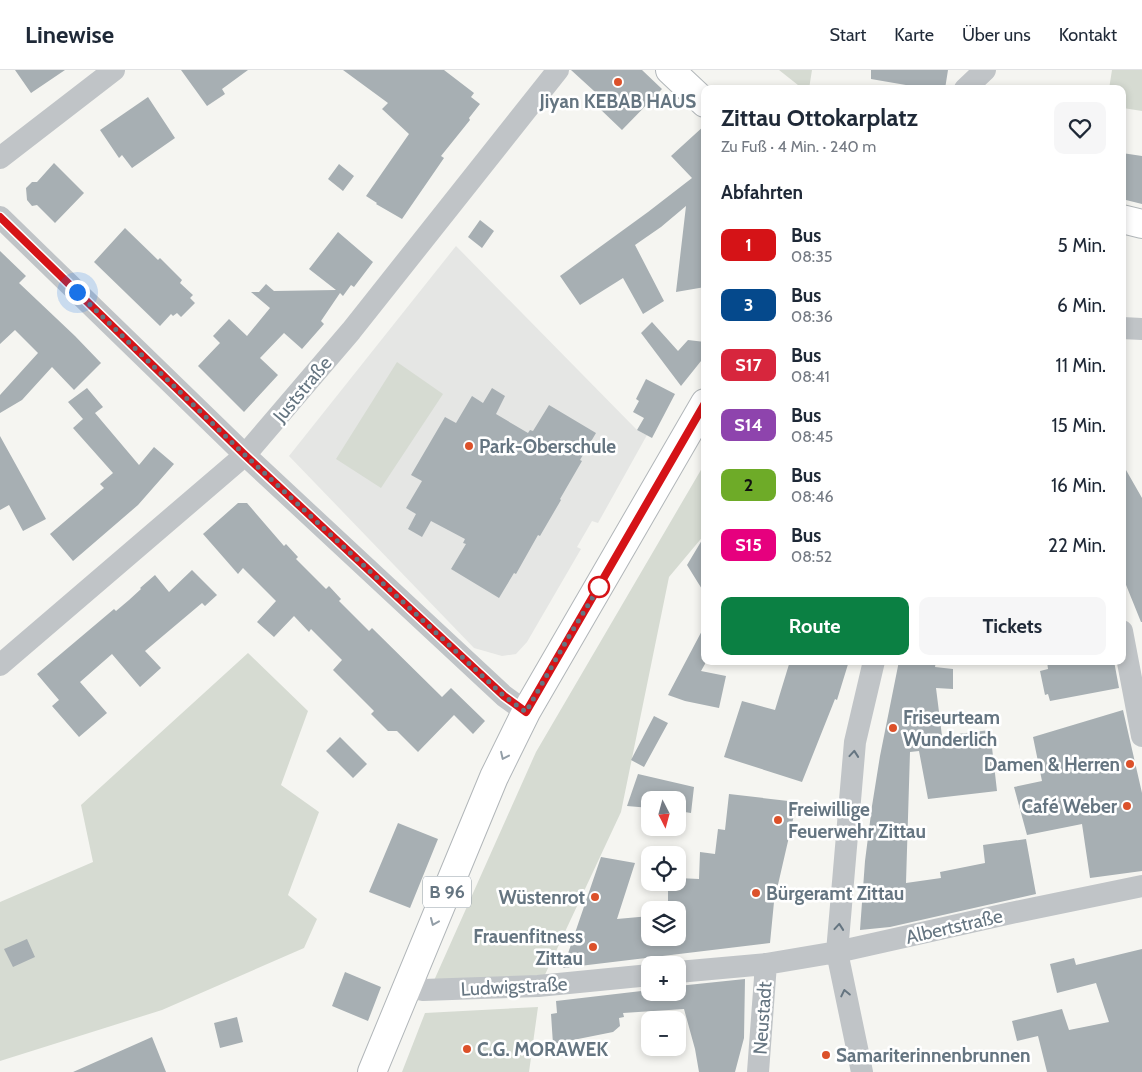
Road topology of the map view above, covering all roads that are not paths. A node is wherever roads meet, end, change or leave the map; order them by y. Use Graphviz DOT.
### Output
graph roads {
  1 [pos="114,70"];
  2 [pos="558,70"];
  3 [pos="670,70"];
  4 [pos="985,70"];
  5 [pos="969,85"];
  6 [pos="701,98"];
  7 [pos="0,158"];
  8 [pos="0,217"];
  9 [pos="1126,220"];
  10 [pos="1142,224"];
  11 [pos="1126,328"];
  12 [pos="1142,329"];
  13 [pos="701,410"];
  14 [pos="245,455"];
  15 [pos="1126,653"];
  16 [pos="0,664"];
  17 [pos="873,665"];
  18 [pos="526,712"];
  19 [pos="1142,736"];
  20 [pos="1142,886"];
  21 [pos="837,952"];
  22 [pos="766,964"];
  23 [pos="686,971"];
  24 [pos="641,976"];
  25 [pos="407,987"];
  26 [pos="372,1072"];
  27 [pos="758,1072"];
  28 [pos="862,1072"];
  1 -- 7 [label="street"];
  2 -- 14 [label="street, Juststraße"];
  3 -- 6 [label="main road"];
  4 -- 5 [label="street"];
  8 -- 14 [label="street"];
  9 -- 10 [label="main road"];
  11 -- 12 [label="street"];
  13 -- 18 [label="main road, B 96"];
  14 -- 16 [label="street, Juststraße"];
  14 -- 18 [label="street"];
  15 -- 19 [label="street"];
  21 -- 17 [label="street, one-way"];
  18 -- 25 [label="main road, B 96, one-way"];
  20 -- 21 [label="street, Albertstraße"];
  21 -- 22 [label="street, Albertstraße"];
  28 -- 21 [label="street, one-way"];
  22 -- 23 [label="street"];
  22 -- 27 [label="street, Neustadt"];
  24 -- 25 [label="street, Ludwigstraße"];
  25 -- 26 [label="main road, B 96"];
}
